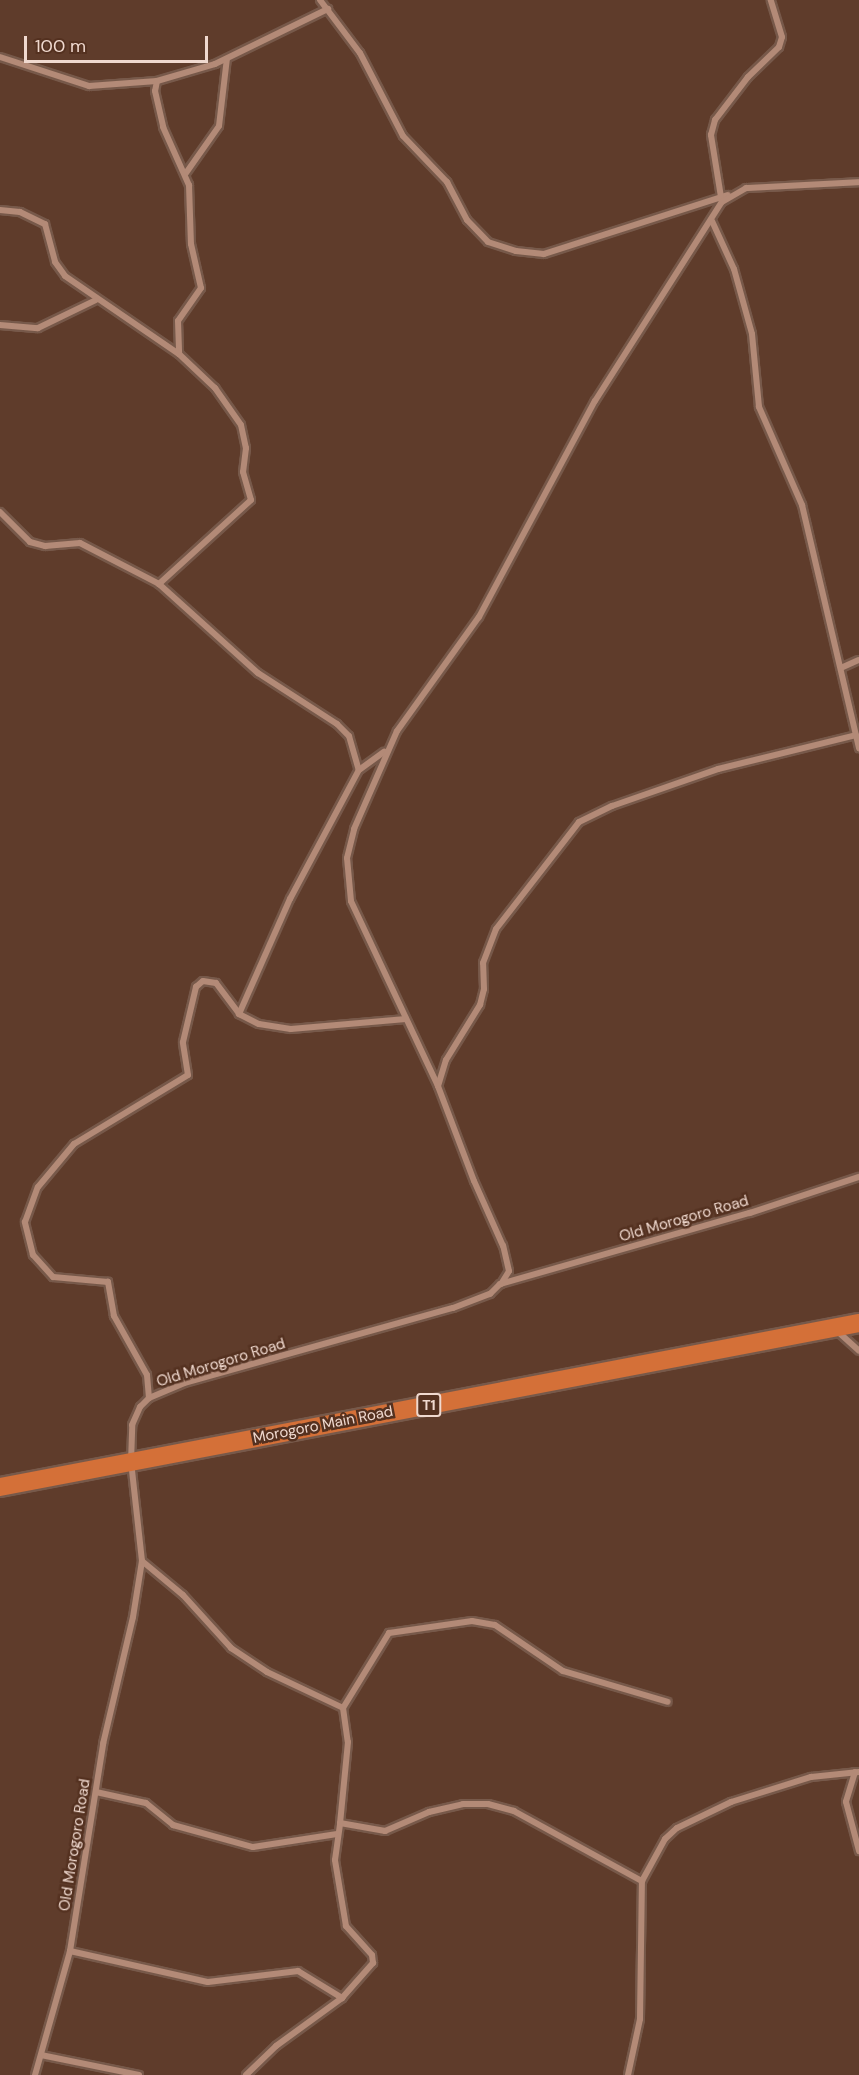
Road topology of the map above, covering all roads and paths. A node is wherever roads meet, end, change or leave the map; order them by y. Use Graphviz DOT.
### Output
graph roads {
  1 [pos="321,0"];
  2 [pos="771,0"];
  3 [pos="328,9"];
  4 [pos="0,57"];
  5 [pos="227,58"];
  6 [pos="157,81"];
  7 [pos="186,173"];
  8 [pos="859,182"];
  9 [pos="731,194"];
  10 [pos="720,197"];
  11 [pos="0,210"];
  12 [pos="712,221"];
  13 [pos="96,300"];
  14 [pos="0,325"];
  15 [pos="179,354"];
  16 [pos="0,512"];
  17 [pos="159,584"];
  18 [pos="859,660"];
  19 [pos="843,667"];
  20 [pos="856,735"];
  21 [pos="859,748"];
  22 [pos="385,752"];
  23 [pos="359,770"];
  24 [pos="239,1014"];
  25 [pos="406,1019"];
  26 [pos="438,1086"];
  27 [pos="859,1177"];
  28 [pos="500,1284"];
  29 [pos="859,1323"];
  30 [pos="834,1328"];
  31 [pos="859,1351"];
  32 [pos="149,1398"];
  33 [pos="131,1462"];
  34 [pos="0,1487"];
  35 [pos="142,1561"];
  36 [pos="668,1702"];
  37 [pos="343,1708"];
  38 [pos="857,1772"];
  39 [pos="96,1791"];
  40 [pos="340,1823"];
  41 [pos="337,1834"];
  42 [pos="859,1851"];
  43 [pos="642,1881"];
  44 [pos="70,1951"];
  45 [pos="342,1998"];
  46 [pos="41,2055"];
  47 [pos="35,2075"];
  48 [pos="139,2075"];
  49 [pos="246,2075"];
  50 [pos="628,2075"];
  1 -- 3 [label="street"];
  2 -- 10 [label="street"];
  3 -- 5 [label="street"];
  3 -- 10 [label="street"];
  4 -- 6 [label="street"];
  5 -- 6 [label="street"];
  5 -- 7 [label="street"];
  6 -- 7 [label="street"];
  7 -- 15 [label="street"];
  8 -- 9 [label="street"];
  9 -- 10 [label="street"];
  9 -- 12 [label="street"];
  11 -- 13 [label="street"];
  12 -- 19 [label="street"];
  12 -- 22 [label="street"];
  13 -- 14 [label="street"];
  13 -- 15 [label="street"];
  15 -- 17 [label="street"];
  16 -- 17 [label="street"];
  17 -- 23 [label="street"];
  18 -- 19 [label="street"];
  19 -- 20 [label="street"];
  20 -- 21 [label="street"];
  20 -- 26 [label="street"];
  22 -- 23 [label="street"];
  22 -- 25 [label="street"];
  23 -- 24 [label="street"];
  24 -- 25 [label="street"];
  24 -- 32 [label="street"];
  25 -- 26 [label="street"];
  26 -- 28 [label="street"];
  27 -- 28 [label="street, Old Morogoro Road"];
  28 -- 32 [label="street, Old Morogoro Road"];
  29 -- 30 [label="highway, Morogoro Main Road / T1"];
  30 -- 31 [label="street"];
  30 -- 33 [label="highway, Morogoro Main Road / T1"];
  32 -- 33 [label="street, Old Morogoro Road"];
  33 -- 34 [label="highway, Morogoro Main Road / T1"];
  33 -- 35 [label="street, Old Morogoro Road"];
  35 -- 37 [label="street"];
  35 -- 39 [label="street, Old Morogoro Road"];
  36 -- 37 [label="street"];
  37 -- 40 [label="street"];
  38 -- 42 [label="street"];
  38 -- 43 [label="street"];
  39 -- 41 [label="street"];
  39 -- 44 [label="street, Old Morogoro Road"];
  40 -- 41 [label="street"];
  40 -- 43 [label="street"];
  41 -- 45 [label="street"];
  43 -- 50 [label="street"];
  44 -- 45 [label="street"];
  44 -- 46 [label="street, Old Morogoro Road"];
  45 -- 49 [label="street"];
  46 -- 47 [label="street, Old Morogoro Road"];
  46 -- 48 [label="street"];
}
